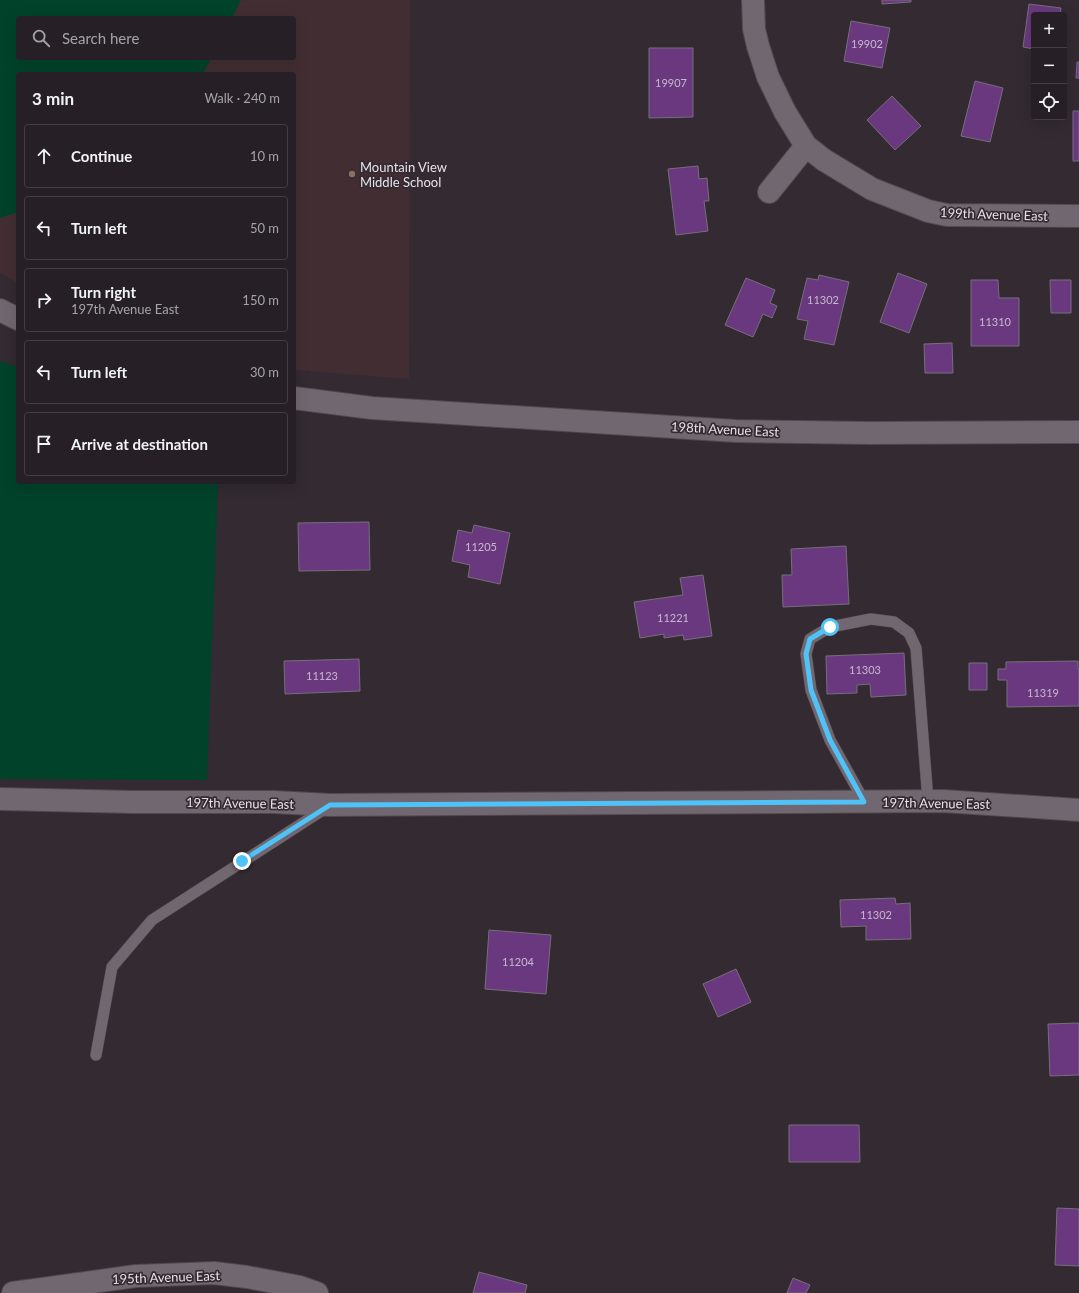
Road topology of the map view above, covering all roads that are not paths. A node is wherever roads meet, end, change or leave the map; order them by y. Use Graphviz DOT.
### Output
graph roads {
  1 [pos="753,0"];
  2 [pos="806,146"];
  3 [pos="769,192"];
  4 [pos="1079,216"];
  5 [pos="0,310"];
  6 [pos="16,318"];
  7 [pos="296,398"];
  8 [pos="1079,432"];
  9 [pos="0,799"];
  10 [pos="928,801"];
  11 [pos="864,802"];
  12 [pos="330,805"];
  13 [pos="1079,810"];
  14 [pos="96,1055"];
  15 [pos="13,1293"];
  16 [pos="317,1293"];
  1 -- 2 [label="street"];
  2 -- 3 [label="street"];
  2 -- 4 [label="street, 199th Avenue East"];
  5 -- 6 [label="street"];
  7 -- 8 [label="street, 198th Avenue East"];
  9 -- 12 [label="street, 197th Avenue East"];
  10 -- 11 [label="street, 197th Avenue East"];
  10 -- 11 [label="lane"];
  10 -- 13 [label="street, 197th Avenue East"];
  11 -- 12 [label="street, 197th Avenue East"];
  12 -- 14 [label="lane"];
  15 -- 16 [label="street, 195th Avenue East"];
}
